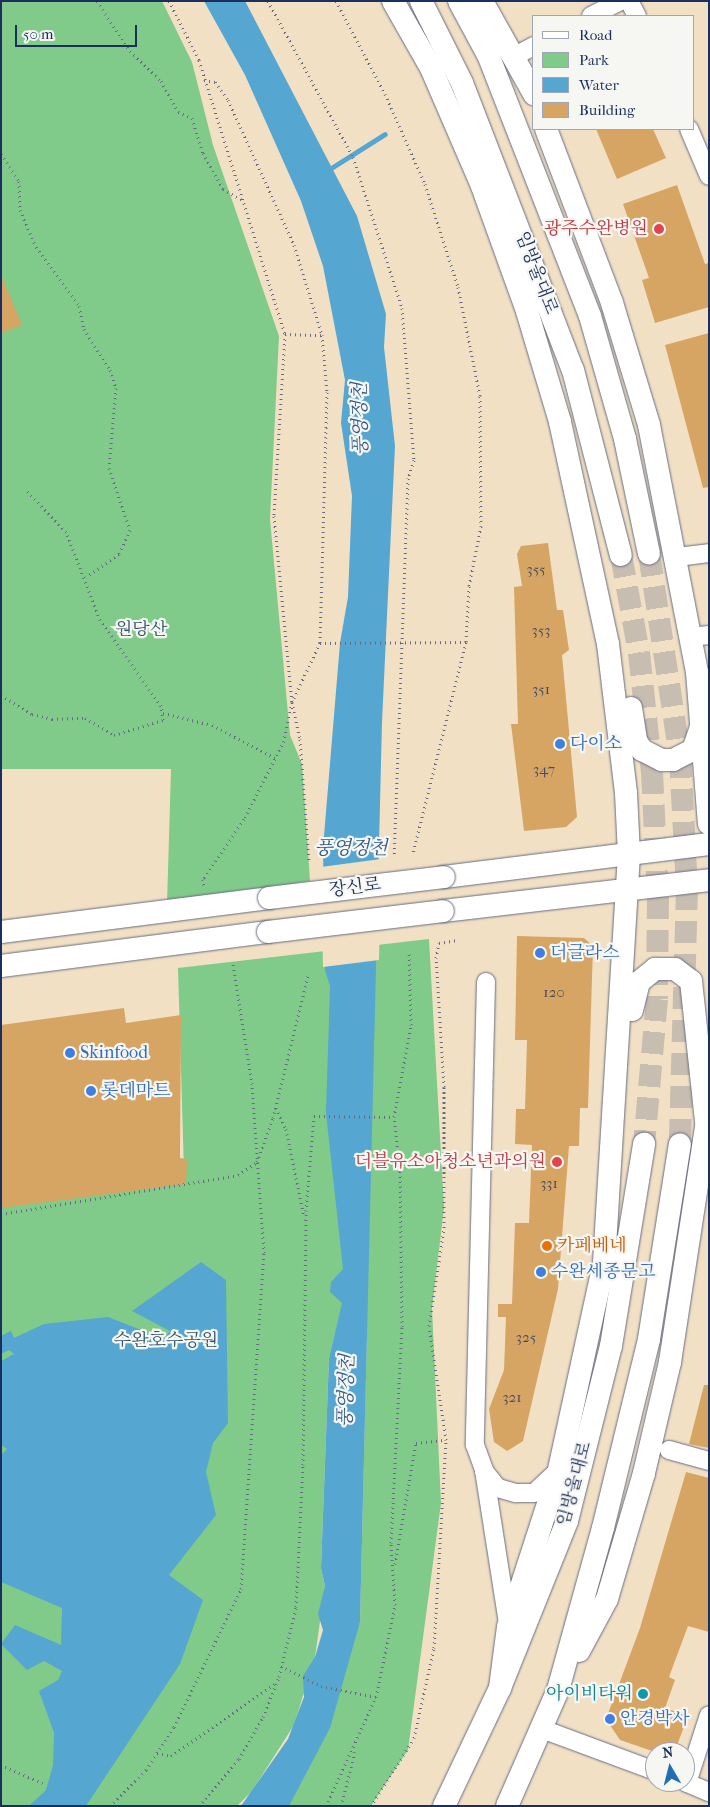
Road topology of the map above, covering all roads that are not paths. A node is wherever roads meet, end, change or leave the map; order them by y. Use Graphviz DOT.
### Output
graph roads {
  1 [pos="393,1"];
  2 [pos="421,1"];
  3 [pos="460,1"];
  4 [pos="482,1"];
  5 [pos="620,1"];
  6 [pos="629,1"];
  7 [pos="593,15"];
  8 [pos="636,15"];
  9 [pos="524,51"];
  10 [pos="532,85"];
  11 [pos="546,130"];
  12 [pos="690,130"];
  13 [pos="709,176"];
  14 [pos="709,553"];
  15 [pos="649,554"];
  16 [pos="621,555"];
  17 [pos="677,557"];
  18 [pos="597,590"];
  19 [pos="701,719"];
  20 [pos="709,824"];
  21 [pos="709,844"];
  22 [pos="629,854"];
  23 [pos="709,880"];
  24 [pos="627,890"];
  25 [pos="1,932"];
  26 [pos="1,966"];
  27 [pos="486,982"];
  28 [pos="618,1089"];
  29 [pos="708,1115"];
  30 [pos="644,1144"];
  31 [pos="680,1144"];
  32 [pos="705,1175"];
  33 [pos="669,1450"];
  34 [pos="709,1461"];
  35 [pos="484,1470"];
  36 [pos="559,1470"];
  37 [pos="508,1626"];
  38 [pos="500,1688"];
  39 [pos="558,1690"];
  40 [pos="709,1715"];
  41 [pos="542,1729"];
  42 [pos="695,1756"];
  43 [pos="645,1767"];
  44 [pos="695,1786"];
  45 [pos="709,1792"];
  46 [pos="444,1806"];
  47 [pos="507,1806"];
  1 -- 18 [label="main road"];
  2 -- 16 [label="main road, 임방울대로"];
  3 -- 15 [label="main road, 임방울대로"];
  4 -- 9 [label="main road"];
  5 -- 7 [label="street"];
  6 -- 8 [label="street"];
  9 -- 10 [label="main road"];
  11 -- 17 [label="main road"];
  12 -- 13 [label="street"];
  14 -- 17 [label="street"];
  17 -- 19 [label="main road"];
  18 -- 19 [label="main road"];
  18 -- 22 [label="main road"];
  19 -- 20 [label="main road"];
  21 -- 22 [label="main road, 장신로"];
  22 -- 24 [label="main road"];
  22 -- 25 [label="main road, 장신로, bridge"];
  23 -- 24 [label="main road, 장신로"];
  24 -- 26 [label="main road, 장신로, bridge"];
  24 -- 28 [label="main road"];
  27 -- 35 [label="street"];
  28 -- 29 [label="main road"];
  28 -- 36 [label="main road"];
  29 -- 32 [label="main road"];
  30 -- 38 [label="main road, 임방울대로"];
  31 -- 39 [label="main road, 임방울대로"];
  32 -- 39 [label="main road"];
  33 -- 34 [label="street"];
  35 -- 36 [label="street"];
  35 -- 37 [label="street"];
  36 -- 37 [label="main road"];
  37 -- 38 [label="main road"];
  38 -- 46 [label="main road, 임방울대로"];
  39 -- 41 [label="main road, 임방울대로"];
  40 -- 42 [label="street"];
  41 -- 43 [label="street"];
  41 -- 47 [label="main road, 임방울대로"];
  44 -- 45 [label="street"];
}
